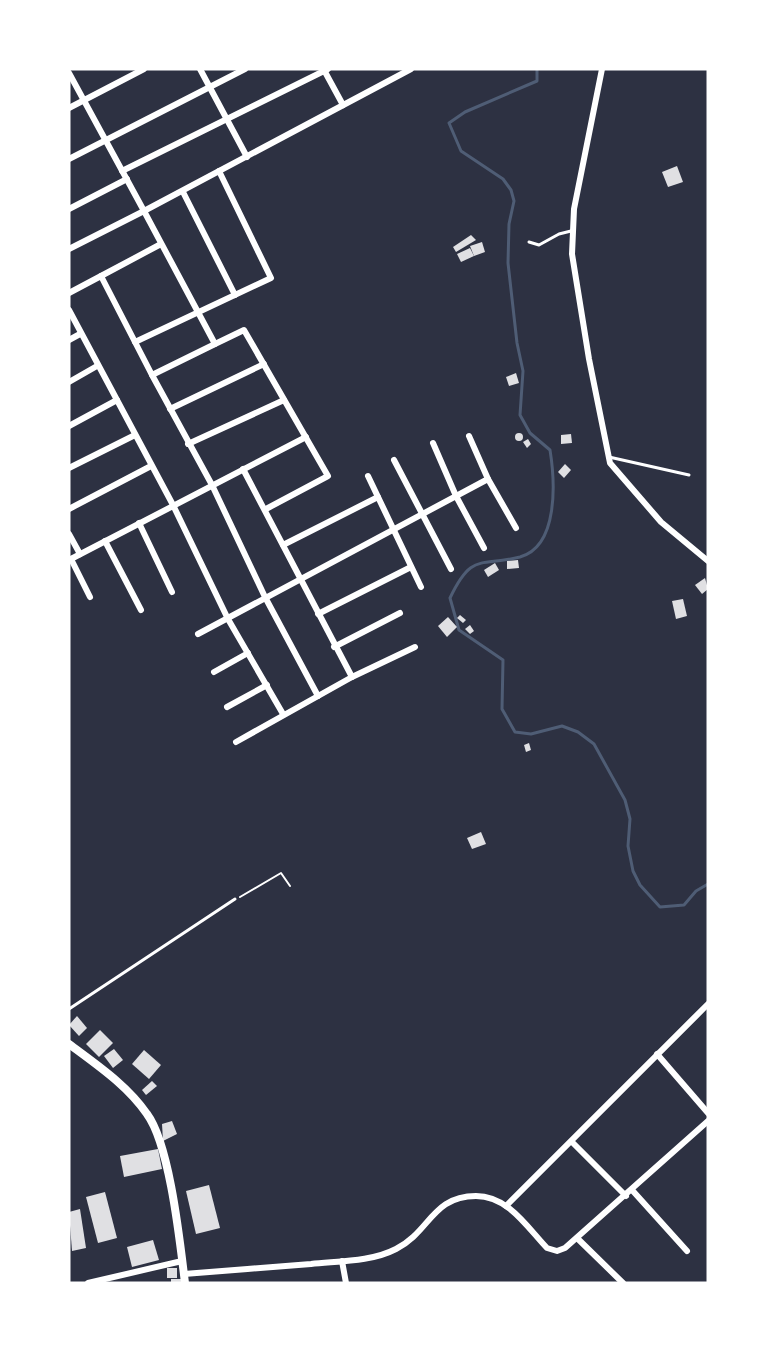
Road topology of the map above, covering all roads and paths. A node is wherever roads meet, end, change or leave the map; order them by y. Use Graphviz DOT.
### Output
graph roads {
  1 [pos="144,69"];
  2 [pos="200,69"];
  3 [pos="245,69"];
  4 [pos="411,69"];
  5 [pos="602,69"];
  6 [pos="326,70"];
  7 [pos="69,73"];
  8 [pos="211,86"];
  9 [pos="83,101"];
  10 [pos="343,105"];
  11 [pos="69,108"];
  12 [pos="228,120"];
  13 [pos="104,139"];
  14 [pos="247,157"];
  15 [pos="69,159"];
  16 [pos="122,171"];
  17 [pos="219,171"];
  18 [pos="127,179"];
  19 [pos="183,192"];
  20 [pos="69,209"];
  21 [pos="144,211"];
  22 [pos="573,230"];
  23 [pos="529,242"];
  24 [pos="161,244"];
  25 [pos="69,249"];
  26 [pos="101,276"];
  27 [pos="69,293"];
  28 [pos="235,295"];
  29 [pos="69,310"];
  30 [pos="199,312"];
  31 [pos="80,333"];
  32 [pos="69,340"];
  33 [pos="135,342"];
  34 [pos="215,344"];
  35 [pos="264,364"];
  36 [pos="97,366"];
  37 [pos="152,375"];
  38 [pos="69,382"];
  39 [pos="117,400"];
  40 [pos="284,400"];
  41 [pos="170,409"];
  42 [pos="69,426"];
  43 [pos="135,435"];
  44 [pos="469,436"];
  45 [pos="306,437"];
  46 [pos="434,443"];
  47 [pos="188,444"];
  48 [pos="609,457"];
  49 [pos="394,460"];
  50 [pos="151,466"];
  51 [pos="69,468"];
  52 [pos="243,469"];
  53 [pos="689,475"];
  54 [pos="368,476"];
  55 [pos="488,479"];
  56 [pos="212,485"];
  57 [pos="456,496"];
  58 [pos="378,497"];
  59 [pos="173,505"];
  60 [pos="266,509"];
  61 [pos="69,510"];
  62 [pos="423,513"];
  63 [pos="139,523"];
  64 [pos="516,528"];
  65 [pos="393,529"];
  66 [pos="69,534"];
  67 [pos="105,541"];
  68 [pos="283,545"];
  69 [pos="484,548"];
  70 [pos="80,554"];
  71 [pos="70,559"];
  72 [pos="708,561"];
  73 [pos="411,567"];
  74 [pos="451,569"];
  75 [pos="302,578"];
  76 [pos="421,587"];
  77 [pos="172,592"];
  78 [pos="90,597"];
  79 [pos="265,597"];
  80 [pos="141,610"];
  81 [pos="400,613"];
  82 [pos="318,614"];
  83 [pos="228,619"];
  84 [pos="198,634"];
  85 [pos="334,647"];
  86 [pos="415,647"];
  87 [pos="248,653"];
  88 [pos="214,672"];
  89 [pos="352,678"];
  90 [pos="267,685"];
  91 [pos="318,696"];
  92 [pos="227,707"];
  93 [pos="283,714"];
  94 [pos="236,742"];
  95 [pos="290,886"];
  96 [pos="235,899"];
  97 [pos="708,1004"];
  98 [pos="69,1010"];
  99 [pos="69,1044"];
  100 [pos="657,1054"];
  101 [pos="708,1113"];
  102 [pos="708,1121"];
  103 [pos="572,1142"];
  104 [pos="632,1190"];
  105 [pos="626,1196"];
  106 [pos="506,1206"];
  107 [pos="578,1239"];
  108 [pos="687,1251"];
  109 [pos="182,1261"];
  110 [pos="342,1261"];
  111 [pos="184,1279"];
  112 [pos="88,1283"];
  113 [pos="346,1283"];
  114 [pos="623,1283"];
  1 -- 9 [label="street"];
  2 -- 8 [label="street"];
  3 -- 8 [label="street"];
  4 -- 10 [label="street"];
  5 -- 22 [label="street"];
  6 -- 10 [label="street"];
  6 -- 12 [label="street"];
  7 -- 9 [label="street"];
  8 -- 12 [label="street"];
  8 -- 13 [label="street"];
  9 -- 11 [label="street"];
  9 -- 13 [label="street"];
  10 -- 14 [label="street"];
  12 -- 14 [label="street"];
  12 -- 16 [label="street"];
  13 -- 15 [label="street"];
  13 -- 16 [label="street"];
  14 -- 17 [label="street"];
  16 -- 18 [label="street"];
  17 -- 19 [label="street"];
  17 -- 28 [label="street"];
  18 -- 20 [label="street"];
  18 -- 21 [label="street"];
  19 -- 21 [label="street"];
  19 -- 28 [label="street"];
  21 -- 24 [label="street"];
  21 -- 25 [label="street"];
  22 -- 23 [label="lane"];
  22 -- 48 [label="street"];
  24 -- 26 [label="street"];
  24 -- 30 [label="street"];
  26 -- 27 [label="street"];
  26 -- 33 [label="street"];
  28 -- 30 [label="street"];
  29 -- 31 [label="street"];
  30 -- 33 [label="street"];
  30 -- 34 [label="street"];
  31 -- 32 [label="street"];
  31 -- 36 [label="street"];
  33 -- 37 [label="street"];
  34 -- 35 [label="street"];
  34 -- 37 [label="street"];
  35 -- 40 [label="street"];
  35 -- 41 [label="street"];
  36 -- 38 [label="street"];
  36 -- 39 [label="street"];
  37 -- 41 [label="street"];
  39 -- 42 [label="street"];
  39 -- 43 [label="street"];
  40 -- 45 [label="street"];
  40 -- 47 [label="street"];
  41 -- 47 [label="street"];
  43 -- 50 [label="street"];
  43 -- 51 [label="street"];
  44 -- 55 [label="street"];
  45 -- 52 [label="street"];
  45 -- 60 [label="street"];
  46 -- 57 [label="street"];
  47 -- 56 [label="street"];
  48 -- 53 [label="lane"];
  48 -- 72 [label="street"];
  49 -- 62 [label="street"];
  50 -- 59 [label="street"];
  50 -- 61 [label="street"];
  52 -- 56 [label="street"];
  52 -- 60 [label="street"];
  54 -- 58 [label="street"];
  55 -- 57 [label="street"];
  55 -- 64 [label="street"];
  56 -- 59 [label="street"];
  56 -- 79 [label="street"];
  57 -- 62 [label="street"];
  57 -- 69 [label="street"];
  58 -- 65 [label="street"];
  58 -- 68 [label="street"];
  59 -- 63 [label="street"];
  59 -- 83 [label="street"];
  60 -- 68 [label="street"];
  62 -- 65 [label="street"];
  62 -- 74 [label="street"];
  63 -- 67 [label="street"];
  63 -- 77 [label="street"];
  65 -- 73 [label="street"];
  65 -- 75 [label="street"];
  66 -- 70 [label="street"];
  67 -- 70 [label="street"];
  67 -- 80 [label="street"];
  68 -- 75 [label="street"];
  70 -- 71 [label="street"];
  71 -- 78 [label="street"];
  73 -- 76 [label="street"];
  73 -- 82 [label="street"];
  75 -- 79 [label="street"];
  75 -- 82 [label="street"];
  79 -- 83 [label="street"];
  79 -- 91 [label="street"];
  81 -- 85 [label="street"];
  82 -- 85 [label="street"];
  83 -- 84 [label="street"];
  83 -- 87 [label="street"];
  85 -- 89 [label="street"];
  86 -- 89 [label="street"];
  87 -- 88 [label="street"];
  87 -- 90 [label="street"];
  89 -- 91 [label="street"];
  90 -- 92 [label="street"];
  90 -- 93 [label="street"];
  91 -- 93 [label="street"];
  93 -- 94 [label="street"];
  95 -- 96 [label="path"];
  96 -- 98 [label="lane"];
  97 -- 100 [label="street"];
  99 -- 109 [label="street"];
  100 -- 101 [label="street"];
  100 -- 103 [label="street"];
  102 -- 104 [label="street"];
  103 -- 105 [label="street"];
  103 -- 106 [label="street"];
  104 -- 105 [label="street"];
  104 -- 108 [label="street"];
  105 -- 107 [label="street"];
  106 -- 107 [label="street"];
  106 -- 110 [label="street"];
  107 -- 114 [label="street"];
  109 -- 111 [label="street"];
  109 -- 112 [label="street"];
  110 -- 111 [label="street"];
  110 -- 113 [label="street"];
}
